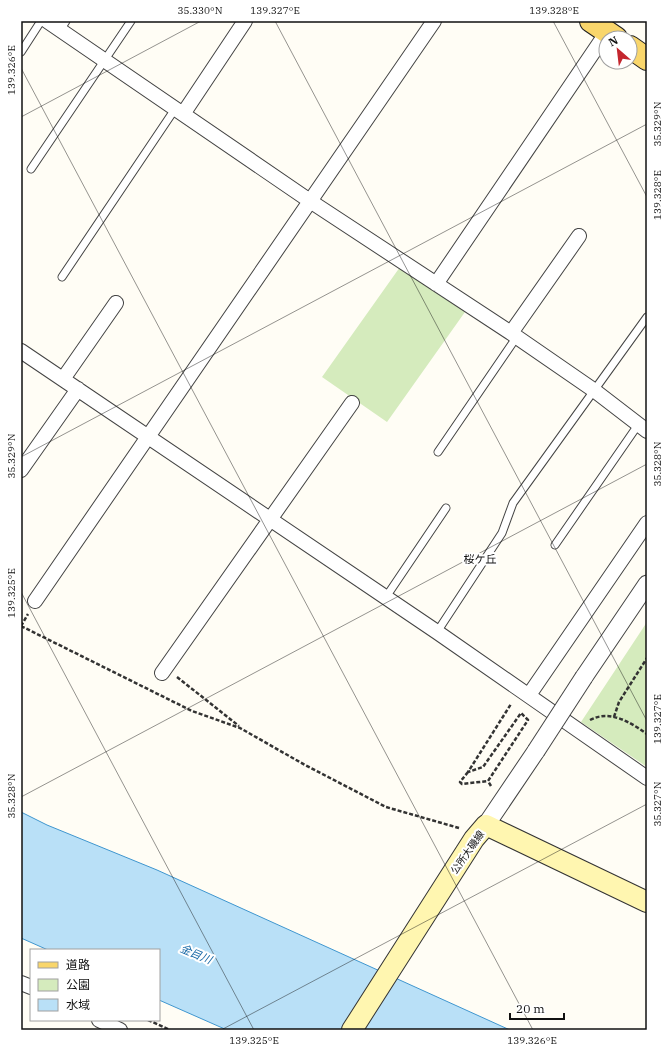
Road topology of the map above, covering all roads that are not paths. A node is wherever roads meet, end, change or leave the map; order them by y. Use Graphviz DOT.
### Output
graph roads {
  1 [pos="41,21"];
  2 [pos="47,21"];
  3 [pos="131,21"];
  4 [pos="245,21"];
  5 [pos="434,21"];
  6 [pos="63,25"];
  7 [pos="598,41"];
  8 [pos="21,52"];
  9 [pos="638,53"];
  10 [pos="647,59"];
  11 [pos="104,60"];
  12 [pos="179,111"];
  13 [pos="31,169"];
  14 [pos="310,201"];
  15 [pos="579,236"];
  16 [pos="62,277"];
  17 [pos="436,284"];
  18 [pos="116,303"];
  19 [pos="647,317"];
  20 [pos="513,335"];
  21 [pos="21,351"];
  22 [pos="63,379"];
  23 [pos="78,389"];
  24 [pos="595,391"];
  25 [pos="352,403"];
  26 [pos="643,428"];
  27 [pos="148,437"];
  28 [pos="438,452"];
  29 [pos="21,470"];
  30 [pos="446,508"];
  31 [pos="270,519"];
  32 [pos="647,523"];
  33 [pos="555,545"];
  34 [pos="647,584"];
  35 [pos="386,597"];
  36 [pos="35,601"];
  37 [pos="437,632"];
  38 [pos="164,671"];
  39 [pos="529,695"];
  40 [pos="647,778"];
  41 [pos="486,825"];
  42 [pos="647,902"];
  43 [pos="21,982"];
  44 [pos="30,986"];
  45 [pos="101,1021"];
  46 [pos="120,1030"];
  47 [pos="352,1030"];
  1 -- 8 [label="lane"];
  2 -- 6 [label="street"];
  3 -- 11 [label="lane"];
  4 -- 12 [label="street"];
  5 -- 14 [label="street"];
  6 -- 11 [label="street"];
  7 -- 17 [label="street"];
  9 -- 10 [label="main road"];
  11 -- 12 [label="street"];
  11 -- 13 [label="lane"];
  12 -- 14 [label="street"];
  12 -- 16 [label="lane"];
  14 -- 17 [label="street"];
  14 -- 27 [label="street"];
  15 -- 20 [label="street"];
  17 -- 20 [label="street"];
  18 -- 22 [label="street"];
  19 -- 24 [label="lane"];
  20 -- 24 [label="street"];
  20 -- 28 [label="lane"];
  21 -- 22 [label="street"];
  22 -- 23 [label="street"];
  23 -- 27 [label="street"];
  23 -- 29 [label="street"];
  24 -- 26 [label="street"];
  24 -- 37 [label="lane"];
  25 -- 31 [label="street"];
  26 -- 33 [label="lane"];
  27 -- 31 [label="street"];
  27 -- 36 [label="street"];
  30 -- 35 [label="lane"];
  31 -- 35 [label="street"];
  31 -- 38 [label="street"];
  32 -- 39 [label="street"];
  34 -- 41 [label="street, bridge"];
  35 -- 37 [label="street"];
  37 -- 39 [label="street"];
  39 -- 40 [label="street"];
  41 -- 42 [label="main road, 公所大磯線"];
  41 -- 47 [label="main road, 公所大磯線"];
  43 -- 44 [label="street"];
  45 -- 46 [label="street"];
}
